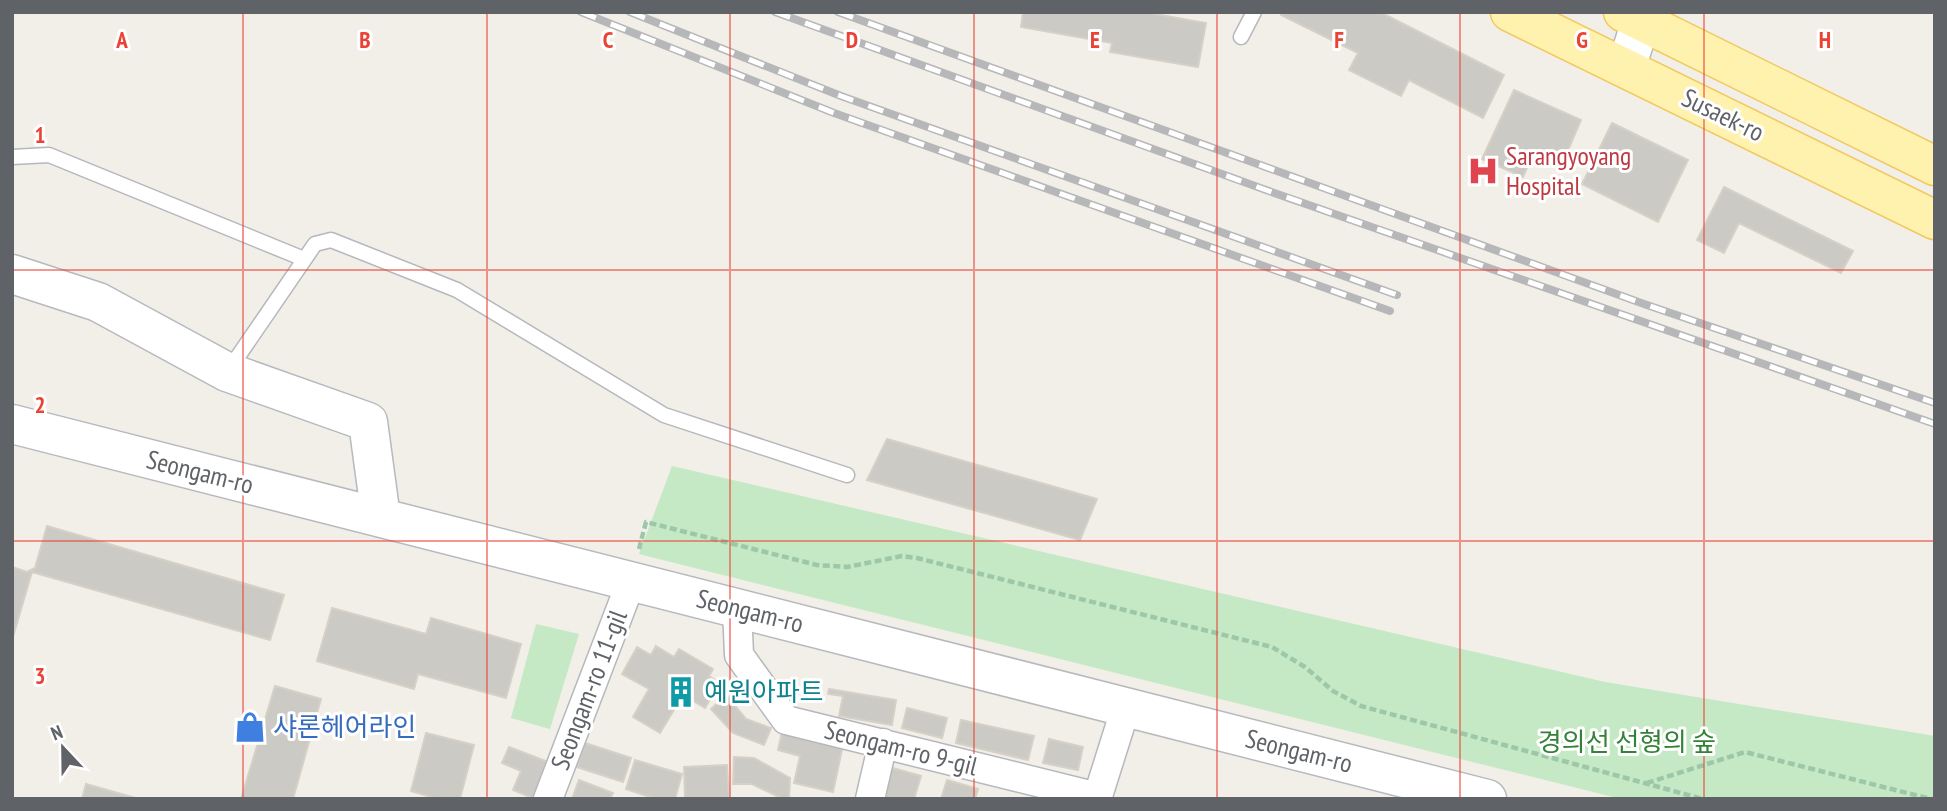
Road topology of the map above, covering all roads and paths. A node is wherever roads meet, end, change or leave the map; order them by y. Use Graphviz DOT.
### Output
graph roads {
  1 [pos="1254,12"];
  2 [pos="1510,12"];
  3 [pos="1636,15"];
  4 [pos="1241,37"];
  5 [pos="1626,68"];
  6 [pos="12,158"];
  7 [pos="1935,166"];
  8 [pos="1935,220"];
  9 [pos="304,259"];
  10 [pos="12,274"];
  11 [pos="227,372"];
  12 [pos="12,425"];
  13 [pos="847,475"];
  14 [pos="382,518"];
  15 [pos="631,582"];
  16 [pos="737,608"];
  17 [pos="1126,707"];
  18 [pos="883,743"];
  19 [pos="1646,783"];
  20 [pos="1026,789"];
  21 [pos="1097,798"];
  22 [pos="548,799"];
  23 [pos="870,799"];
  24 [pos="1487,799"];
  25 [pos="1703,799"];
  26 [pos="1931,799"];
  1 -- 4 [label="lane"];
  2 -- 5 [label="main road, Susaek-ro"];
  3 -- 5 [label="main road"];
  3 -- 7 [label="main road, Susaek-ro"];
  5 -- 8 [label="main road, Susaek-ro"];
  6 -- 9 [label="lane"];
  9 -- 11 [label="lane"];
  9 -- 13 [label="lane"];
  10 -- 11 [label="main road"];
  11 -- 14 [label="main road"];
  12 -- 14 [label="main road, Seongam-ro"];
  14 -- 15 [label="main road, Seongam-ro"];
  15 -- 16 [label="main road, Seongam-ro"];
  15 -- 19 [label="path"];
  15 -- 22 [label="street, Seongam-ro 11-gil"];
  16 -- 17 [label="main road, Seongam-ro"];
  16 -- 18 [label="street, Seongam-ro 9-gil"];
  17 -- 21 [label="street, Seongam-ro 9-gil"];
  17 -- 24 [label="main road, Seongam-ro"];
  18 -- 20 [label="street, Seongam-ro 9-gil"];
  18 -- 23 [label="street"];
  19 -- 25 [label="path"];
  19 -- 26 [label="path"];
  20 -- 21 [label="street, Seongam-ro 9-gil"];
}
